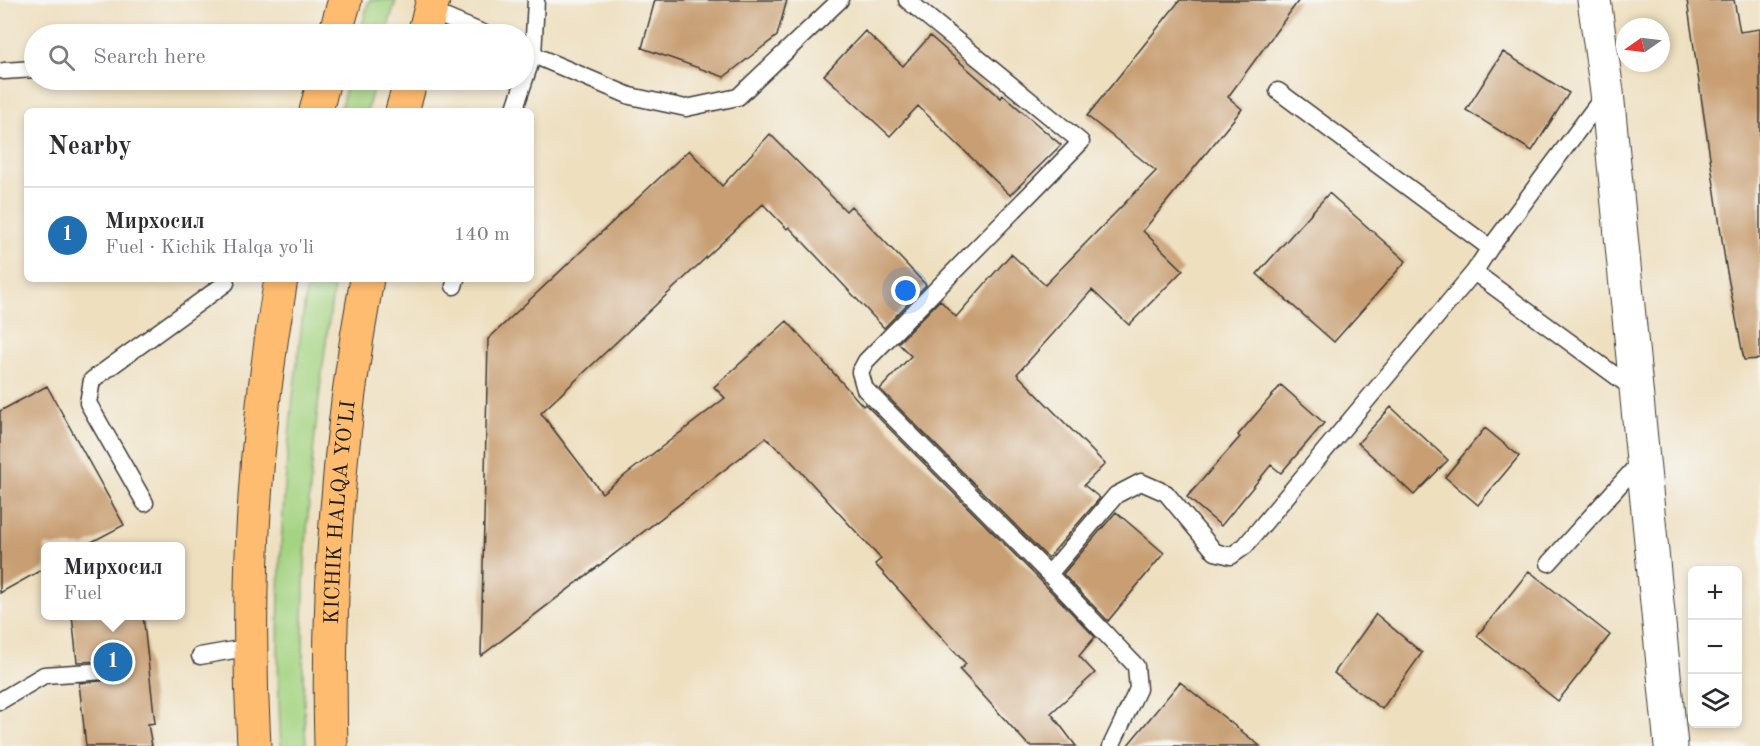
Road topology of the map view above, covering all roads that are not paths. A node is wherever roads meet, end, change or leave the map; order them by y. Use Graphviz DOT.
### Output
graph roads {
  1 [pos="345,0"];
  2 [pos="536,0"];
  3 [pos="840,0"];
  4 [pos="907,0"];
  5 [pos="1594,0"];
  6 [pos="429,15"];
  7 [pos="338,24"];
  8 [pos="456,24"];
  9 [pos="532,24"];
  10 [pos="534,56"];
  11 [pos="24,70"];
  12 [pos="4,71"];
  13 [pos="321,90"];
  14 [pos="408,90"];
  15 [pos="519,90"];
  16 [pos="1278,91"];
  17 [pos="1607,92"];
  18 [pos="317,108"];
  19 [pos="403,108"];
  20 [pos="515,108"];
  21 [pos="1490,248"];
  22 [pos="1474,272"];
  23 [pos="280,282"];
  24 [pos="367,282"];
  25 [pos="226,283"];
  26 [pos="1635,390"];
  27 [pos="1642,460"];
  28 [pos="145,503"];
  29 [pos="1549,563"];
  30 [pos="1049,574"];
  31 [pos="251,647"];
  32 [pos="200,656"];
  33 [pos="106,671"];
  34 [pos="0,701"];
  35 [pos="254,746"];
  36 [pos="331,746"];
  37 [pos="1111,746"];
  38 [pos="1671,746"];
  1 -- 7 [label="highway"];
  2 -- 9 [label="lane"];
  3 -- 10 [label="lane"];
  4 -- 30 [label="lane"];
  5 -- 17 [label="street"];
  6 -- 8 [label="lane"];
  11 -- 12 [label="lane"];
  13 -- 18 [label="highway"];
  14 -- 19 [label="highway"];
  15 -- 20 [label="lane"];
  16 -- 21 [label="lane"];
  17 -- 21 [label="lane"];
  17 -- 26 [label="street"];
  21 -- 22 [label="lane"];
  22 -- 26 [label="lane"];
  22 -- 30 [label="lane"];
  23 -- 31 [label="highway"];
  24 -- 36 [label="highway, KICHIK HALQA YO'LI"];
  25 -- 28 [label="lane"];
  26 -- 27 [label="street"];
  27 -- 29 [label="lane"];
  27 -- 38 [label="street"];
  30 -- 37 [label="lane"];
  31 -- 32 [label="lane"];
  31 -- 35 [label="highway"];
  33 -- 34 [label="lane"];
}
